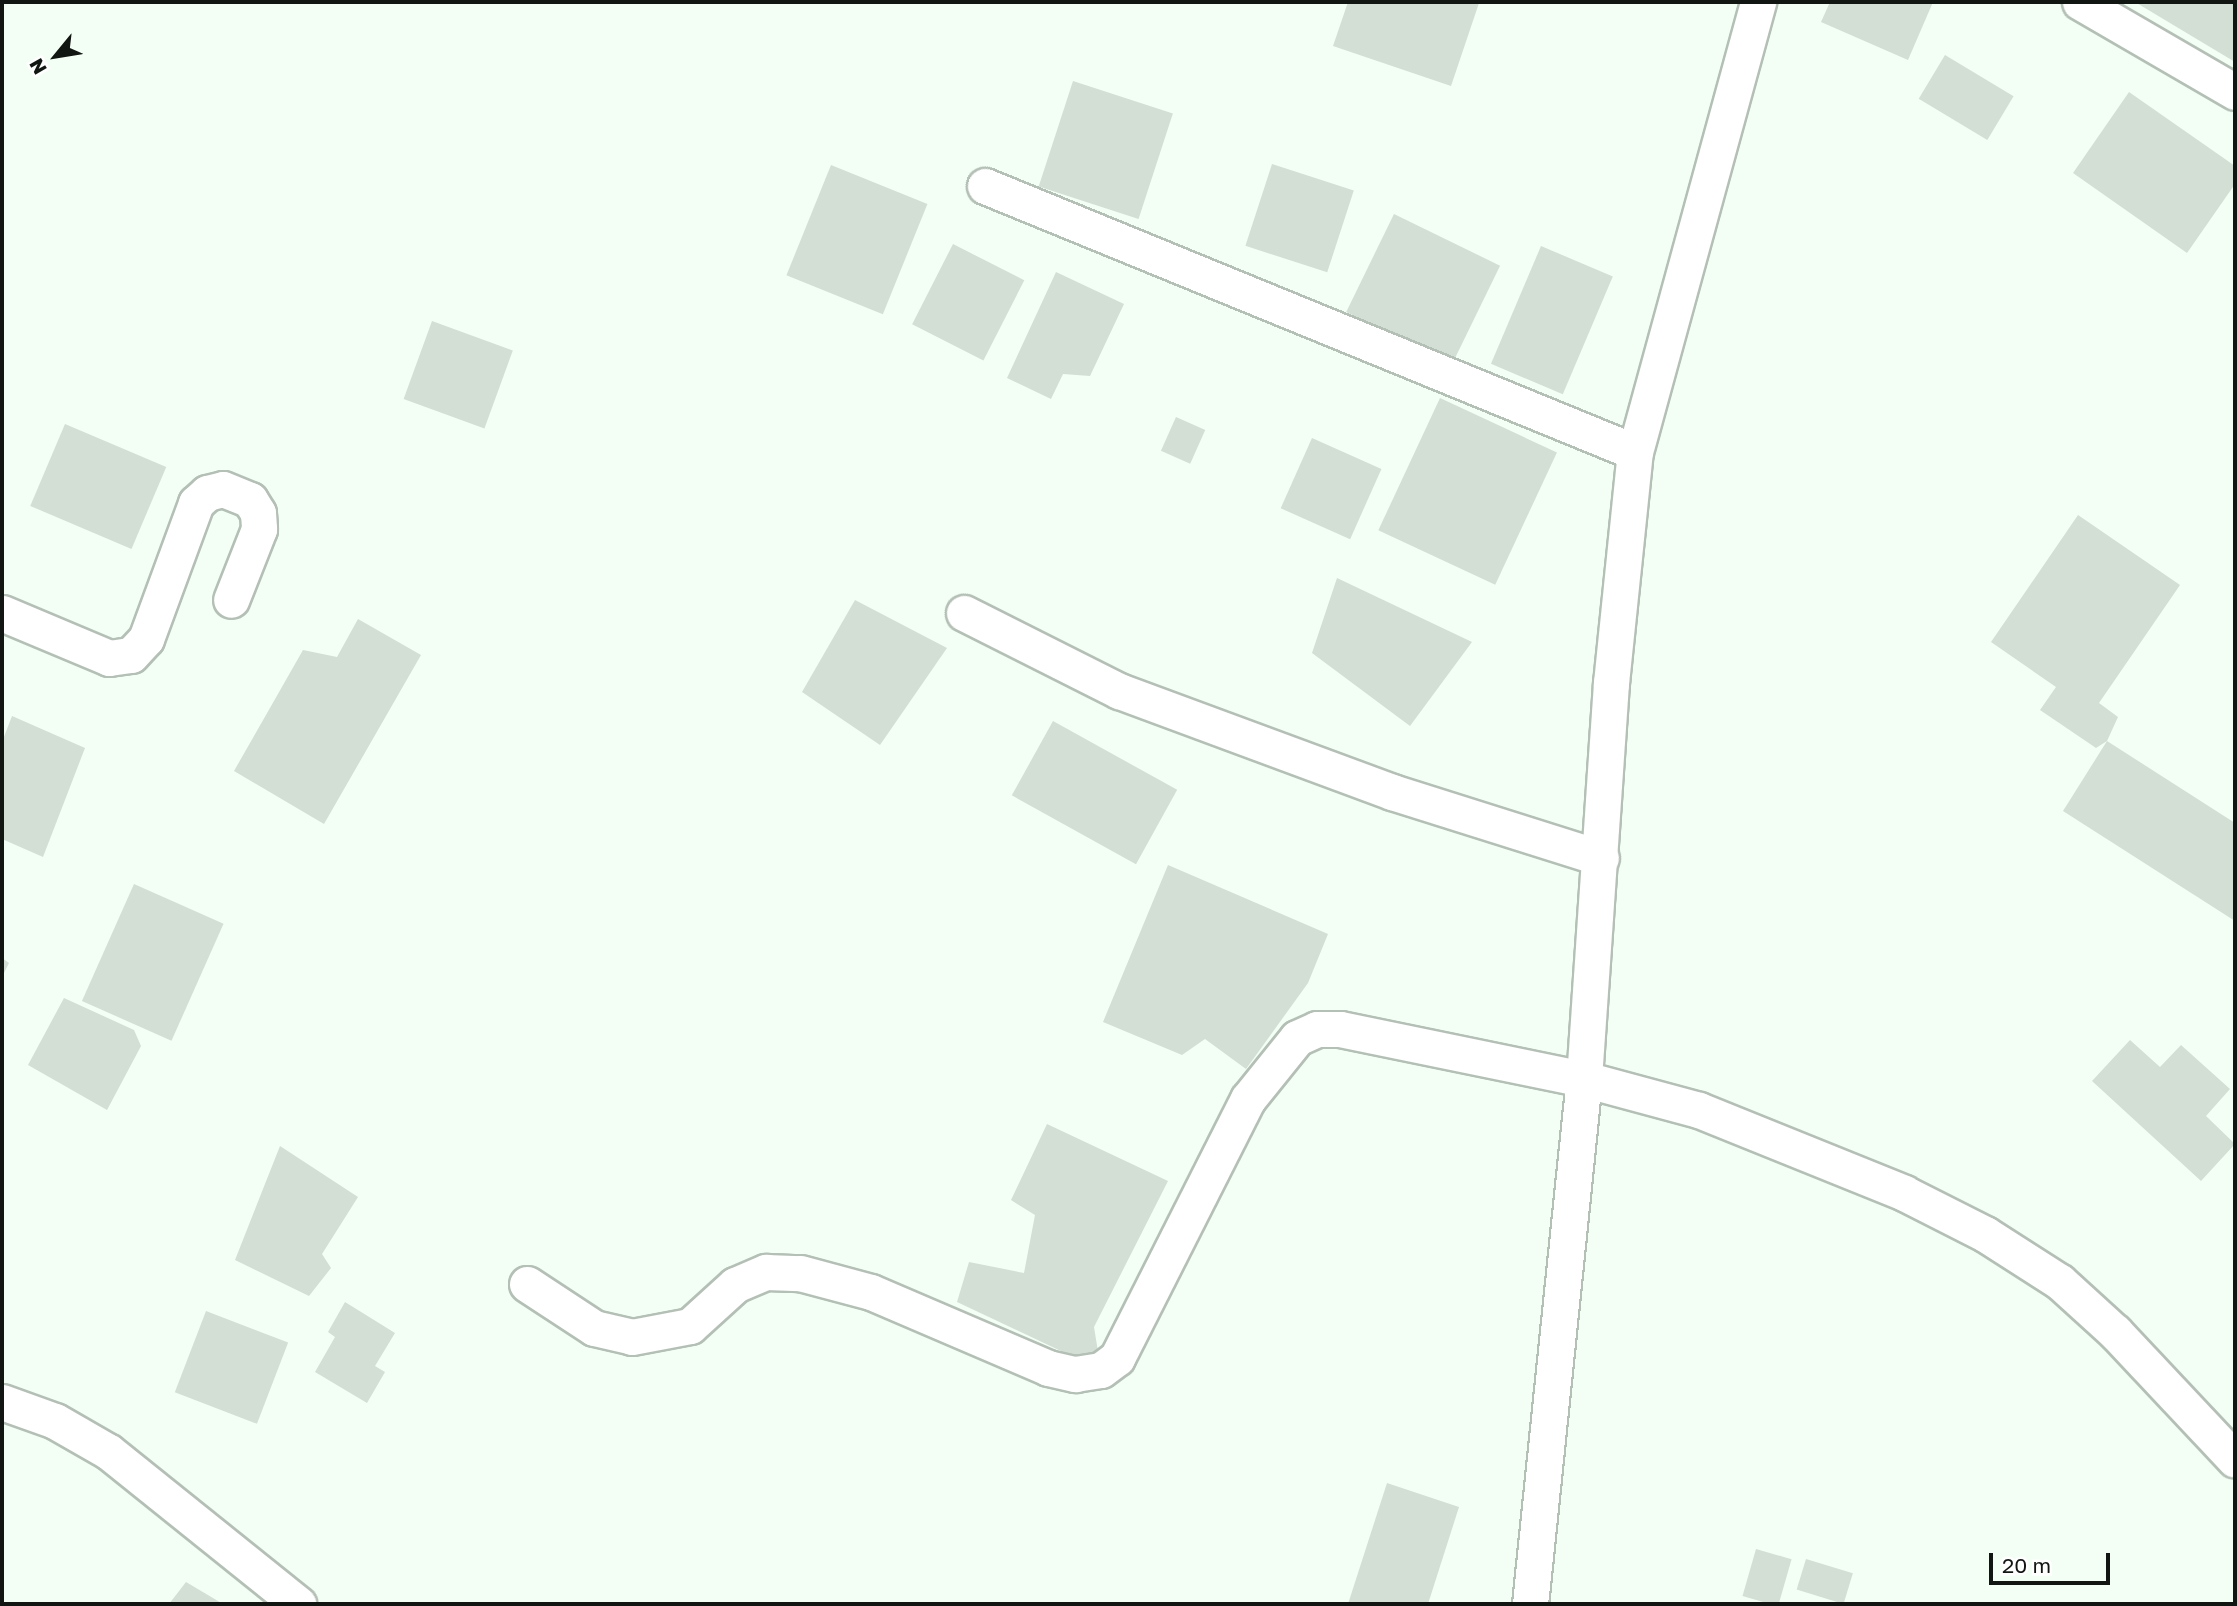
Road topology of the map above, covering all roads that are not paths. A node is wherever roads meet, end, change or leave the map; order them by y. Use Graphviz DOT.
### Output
graph roads {
  1 [pos="1758,2"];
  2 [pos="2080,2"];
  3 [pos="2235,92"];
  4 [pos="985,186"];
  5 [pos="1636,452"];
  6 [pos="231,600"];
  7 [pos="2,613"];
  8 [pos="964,613"];
  9 [pos="1601,858"];
  10 [pos="1584,1079"];
  11 [pos="527,1284"];
  12 [pos="2,1402"];
  13 [pos="2235,1460"];
  14 [pos="298,1604"];
  15 [pos="1530,1604"];
  1 -- 5 [label="street"];
  2 -- 3 [label="street"];
  4 -- 5 [label="street"];
  5 -- 9 [label="street"];
  6 -- 7 [label="street"];
  8 -- 9 [label="street"];
  9 -- 10 [label="street"];
  10 -- 11 [label="street"];
  10 -- 13 [label="street"];
  10 -- 15 [label="street"];
  12 -- 14 [label="street"];
}
